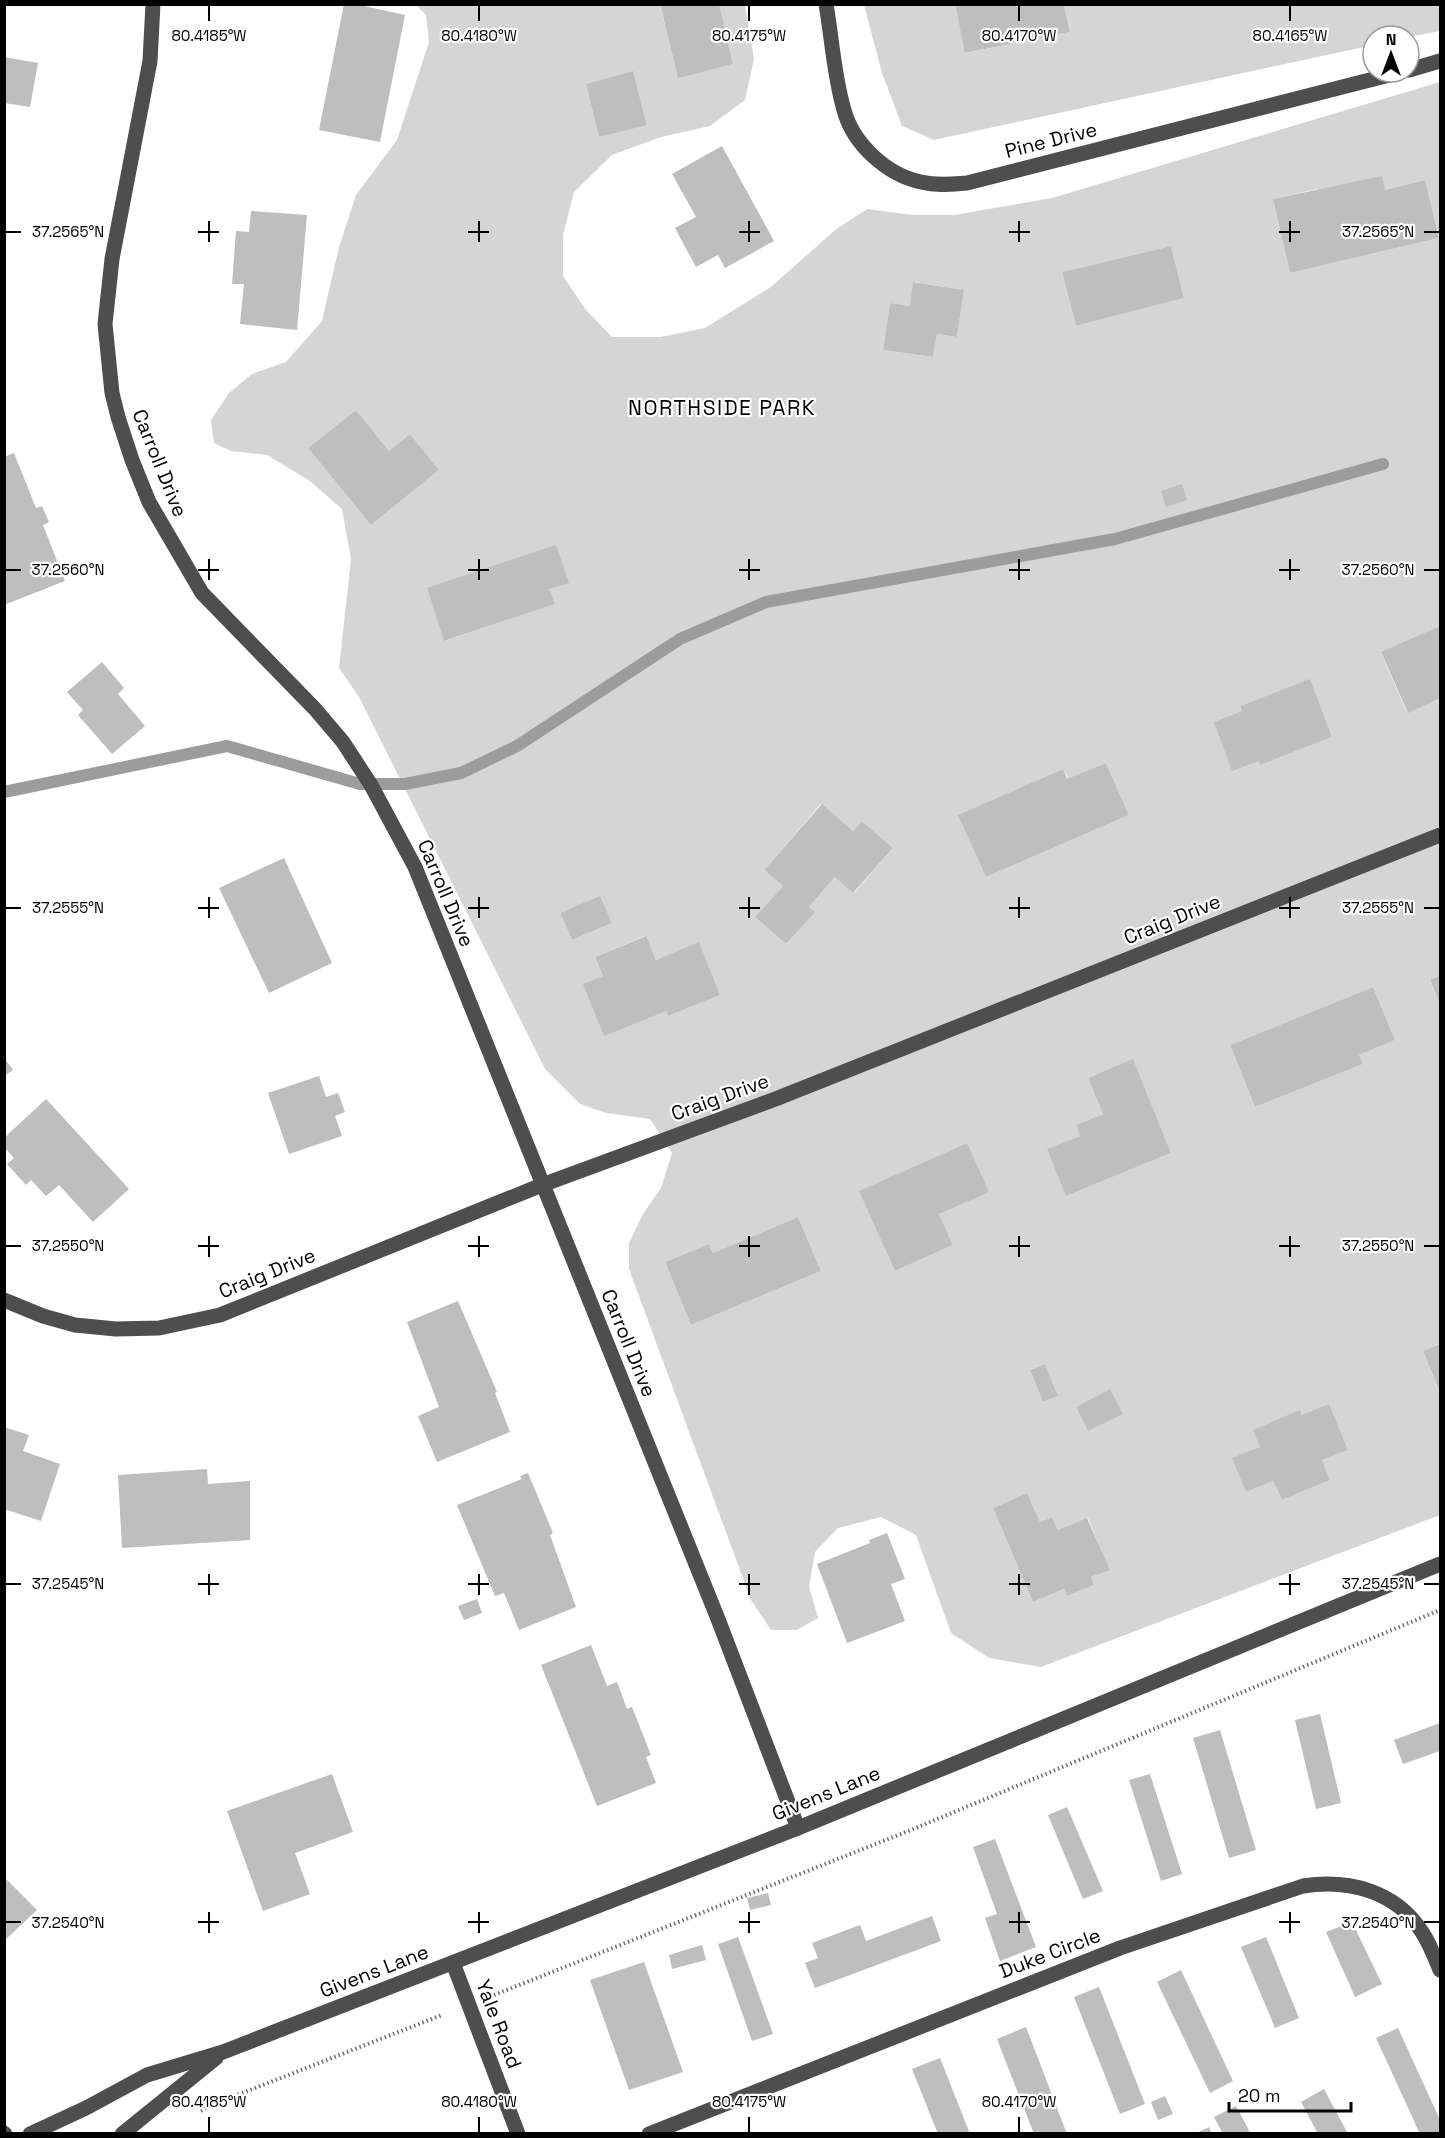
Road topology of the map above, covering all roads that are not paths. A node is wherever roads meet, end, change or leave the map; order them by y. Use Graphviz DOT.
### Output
graph roads {
  1 [pos="153,4"];
  2 [pos="826,4"];
  3 [pos="1440,62"];
  4 [pos="1421,67"];
  5 [pos="1361,82"];
  6 [pos="1440,835"];
  7 [pos="542,1185"];
  8 [pos="4,1300"];
  9 [pos="1440,1564"];
  10 [pos="798,1828"];
  11 [pos="453,1963"];
  12 [pos="1440,1970"];
  13 [pos="223,2052"];
  14 [pos="30,2133"];
  15 [pos="122,2133"];
  16 [pos="518,2133"];
  17 [pos="649,2133"];
  1 -- 7 [label="street, Carroll Drive"];
  2 -- 5 [label="street, Pine Drive"];
  3 -- 4 [label="street"];
  6 -- 7 [label="street, Craig Drive"];
  7 -- 8 [label="street, Craig Drive"];
  7 -- 10 [label="street, Carroll Drive"];
  9 -- 10 [label="street, Givens Lane"];
  10 -- 11 [label="street, Givens Lane"];
  11 -- 13 [label="street, Givens Lane"];
  11 -- 16 [label="street, Yale Road"];
  12 -- 17 [label="street, Duke Circle"];
  13 -- 14 [label="street, Givens Lane"];
  13 -- 15 [label="street, Givens Lane"];
}
